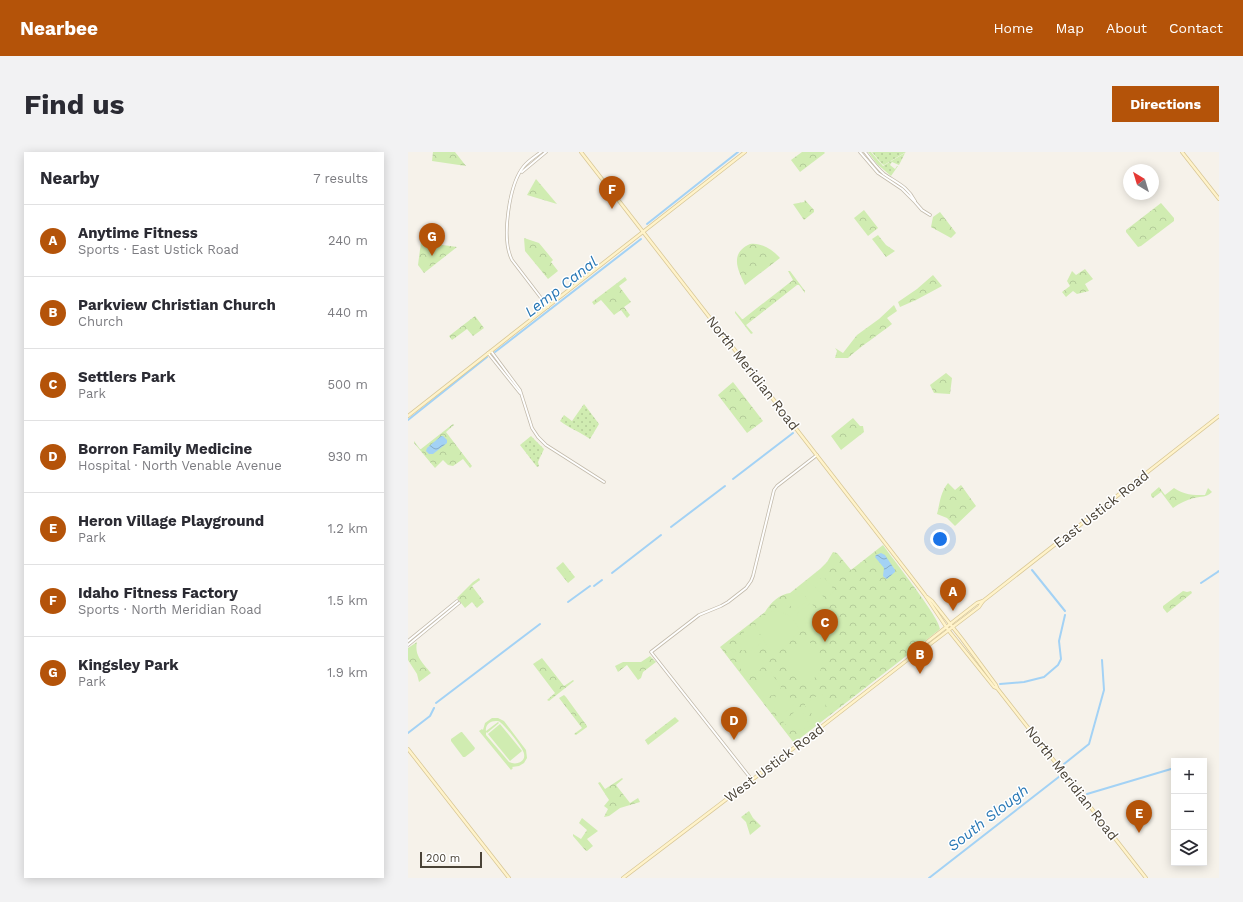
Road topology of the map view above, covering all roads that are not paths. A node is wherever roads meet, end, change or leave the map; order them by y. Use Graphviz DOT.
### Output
graph roads {
  1 [pos="541,152"];
  2 [pos="546,152"];
  3 [pos="581,152"];
  4 [pos="745,152"];
  5 [pos="860,152"];
  6 [pos="865,152"];
  7 [pos="1182,152"];
  8 [pos="520,174"];
  9 [pos="1219,199"];
  10 [pos="915,202"];
  11 [pos="930,215"];
  12 [pos="643,232"];
  13 [pos="548,307"];
  14 [pos="489,352"];
  15 [pos="408,416"];
  16 [pos="1219,416"];
  17 [pos="817,455"];
  18 [pos="604,482"];
  19 [pos="925,595"];
  20 [pos="457,601"];
  21 [pos="983,601"];
  22 [pos="459,603"];
  23 [pos="950,624"];
  24 [pos="946,627"];
  25 [pos="953,627"];
  26 [pos="948,631"];
  27 [pos="408,641"];
  28 [pos="408,646"];
  29 [pos="924,647"];
  30 [pos="989,678"];
  31 [pos="408,749"];
  32 [pos="752,780"];
  33 [pos="509,878"];
  34 [pos="623,878"];
  35 [pos="1146,878"];
  1 -- 8 [label="street"];
  2 -- 8 [label="street"];
  3 -- 12 [label="main road, North Meridian Road"];
  4 -- 12 [label="main road"];
  5 -- 10 [label="street"];
  6 -- 10 [label="street"];
  7 -- 9 [label="main road"];
  8 -- 13 [label="street"];
  10 -- 11 [label="street"];
  12 -- 13 [label="main road"];
  12 -- 17 [label="main road, North Meridian Road"];
  13 -- 14 [label="main road"];
  14 -- 15 [label="main road"];
  14 -- 18 [label="street"];
  16 -- 21 [label="main road, East Ustick Road"];
  17 -- 19 [label="main road, North Meridian Road"];
  17 -- 32 [label="street"];
  19 -- 23 [label="main road, North Meridian Road"];
  19 -- 24 [label="main road, North Meridian Road"];
  20 -- 27 [label="street"];
  21 -- 23 [label="main road, East Ustick Road"];
  21 -- 25 [label="main road, East Ustick Road"];
  22 -- 28 [label="street"];
  23 -- 24 [label="main road, East Ustick Road"];
  23 -- 25 [label="main road, North Meridian Road"];
  24 -- 26 [label="main road, North Meridian Road"];
  24 -- 29 [label="main road, West Ustick Road"];
  25 -- 26 [label="main road, West Ustick Road"];
  25 -- 30 [label="main road, North Meridian Road"];
  26 -- 29 [label="main road, West Ustick Road"];
  26 -- 30 [label="main road, North Meridian Road"];
  29 -- 32 [label="main road, West Ustick Road"];
  30 -- 35 [label="main road, North Meridian Road"];
  31 -- 33 [label="main road"];
  32 -- 34 [label="main road, West Ustick Road"];
}
